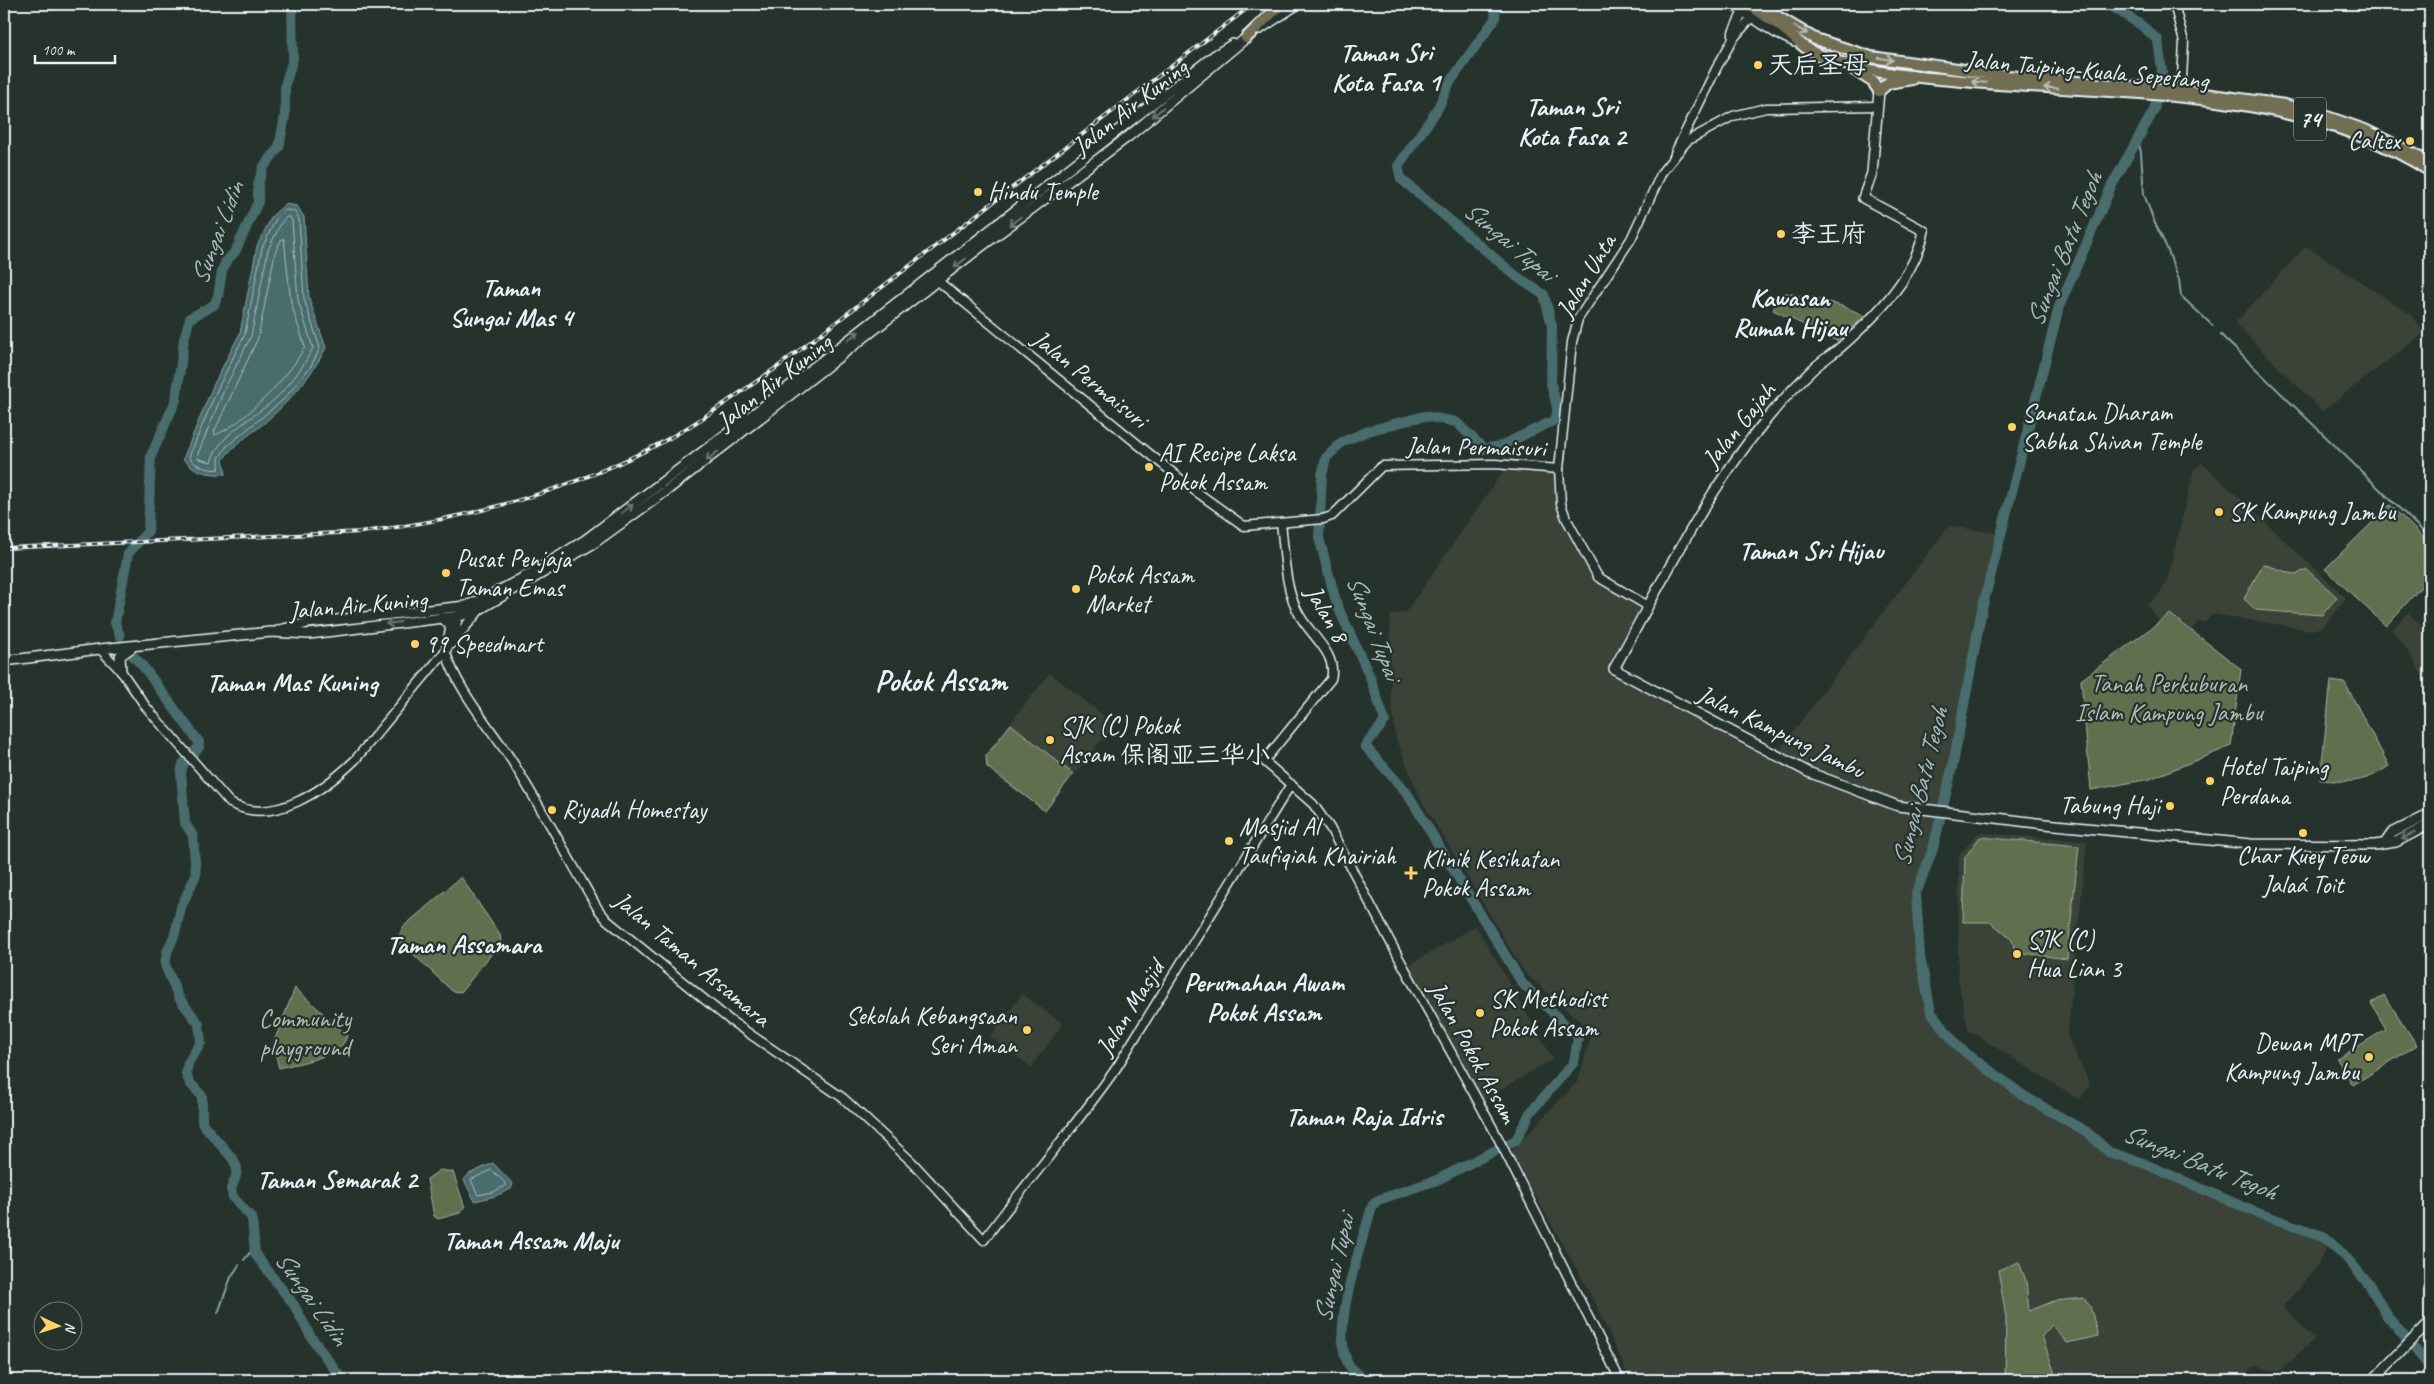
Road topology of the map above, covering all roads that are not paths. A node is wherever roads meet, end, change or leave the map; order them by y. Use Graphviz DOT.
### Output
graph roads {
  1 [pos="1281,4"];
  2 [pos="1298,4"];
  3 [pos="1732,4"];
  4 [pos="1761,4"];
  5 [pos="1768,4"];
  6 [pos="2174,4"];
  7 [pos="1745,8"];
  8 [pos="1752,17"];
  9 [pos="1778,17"];
  10 [pos="1246,38"];
  11 [pos="1733,39"];
  12 [pos="1798,43"];
  13 [pos="1856,53"];
  14 [pos="1846,65"];
  15 [pos="1858,67"];
  16 [pos="1926,78"];
  17 [pos="1879,91"];
  18 [pos="2153,92"];
  19 [pos="2177,94"];
  20 [pos="1877,106"];
  21 [pos="1689,122"];
  22 [pos="1687,140"];
  23 [pos="1675,155"];
  24 [pos="2430,162"];
  25 [pos="2430,171"];
  26 [pos="934,278"];
  27 [pos="1559,469"];
  28 [pos="1281,523"];
  29 [pos="1648,606"];
  30 [pos="480,609"];
  31 [pos="463,610"];
  32 [pos="441,617"];
  33 [pos="271,632"];
  34 [pos="134,646"];
  35 [pos="448,647"];
  36 [pos="100,649"];
  37 [pos="4,661"];
  38 [pos="1614,669"];
  39 [pos="121,671"];
  40 [pos="1264,762"];
  41 [pos="1291,784"];
  42 [pos="1304,795"];
  43 [pos="1284,796"];
  44 [pos="2429,818"];
  45 [pos="984,1240"];
  46 [pos="2430,1322"];
  47 [pos="1620,1380"];
  48 [pos="2374,1380"];
  1 -- 10 [label="main road"];
  2 -- 10 [label="main road, Jalan Air Kuning"];
  3 -- 7 [label="main road"];
  4 -- 9 [label="main road, Jalan Taiping-Kuala Sepetang / 74"];
  5 -- 9 [label="main road"];
  6 -- 19 [label="street"];
  7 -- 8 [label="main road"];
  7 -- 11 [label="street"];
  7 -- 12 [label="main road, Jalan Taiping-Kuala Sepetang / 74"];
  8 -- 11 [label="street"];
  8 -- 12 [label="main road"];
  9 -- 13 [label="main road, Jalan Taiping-Kuala Sepetang / 74, one-way"];
  10 -- 26 [label="main road, Jalan Air Kuning"];
  11 -- 21 [label="street"];
  12 -- 14 [label="main road, Jalan Taiping-Kuala Sepetang / 74"];
  13 -- 15 [label="main road"];
  13 -- 18 [label="main road, Jalan Taiping-Kuala Sepetang / 74, one-way"];
  14 -- 15 [label="main road, Jalan Taiping-Kuala Sepetang / 74"];
  14 -- 17 [label="main road"];
  15 -- 16 [label="main road, Jalan Taiping-Kuala Sepetang / 74"];
  16 -- 17 [label="main road"];
  18 -- 16 [label="main road, Jalan Taiping-Kuala Sepetang / 74, one-way"];
  17 -- 20 [label="main road"];
  18 -- 19 [label="main road, Jalan Taiping-Kuala Sepetang / 74"];
  19 -- 24 [label="main road, Jalan Taiping-Kuala Sepetang / 74"];
  19 -- 25 [label="main road, Jalan Taiping-Kuala Sepetang / 74"];
  20 -- 22 [label="street, Jalan Unta"];
  20 -- 29 [label="main road, Jalan Gajah"];
  21 -- 22 [label="street"];
  21 -- 23 [label="street"];
  22 -- 23 [label="street, Jalan Unta"];
  23 -- 27 [label="street, Jalan Unta"];
  26 -- 28 [label="street, Jalan Permaisuri"];
  26 -- 30 [label="main road, Jalan Air Kuning, one-way"];
  31 -- 26 [label="main road, Jalan Air Kuning, one-way"];
  27 -- 28 [label="street, Jalan Permaisuri"];
  27 -- 29 [label="street, Jalan Unta"];
  28 -- 40 [label="street, Jalan 8"];
  29 -- 38 [label="main road, Jalan Gajah"];
  30 -- 31 [label="main road, Jalan Air Kuning"];
  30 -- 35 [label="main road"];
  31 -- 32 [label="main road, Jalan Air Kuning"];
  31 -- 33 [label="main road, Jalan Air Kuning"];
  31 -- 35 [label="street"];
  32 -- 33 [label="main road, Jalan Air Kuning, one-way"];
  32 -- 35 [label="main road"];
  33 -- 34 [label="main road, Jalan Air Kuning"];
  34 -- 36 [label="main road, Jalan Air Kuning"];
  34 -- 39 [label="main road"];
  35 -- 39 [label="street"];
  35 -- 45 [label="street, Jalan Taman Assamara"];
  36 -- 37 [label="main road, Jalan Air Kuning"];
  36 -- 39 [label="street"];
  38 -- 44 [label="main road, Jalan Kampung Jambu"];
  40 -- 41 [label="street, Jalan Pokok Assam"];
  41 -- 42 [label="street, Jalan Pokok Assam"];
  41 -- 43 [label="street, Jalan Masjid"];
  42 -- 43 [label="street"];
  42 -- 47 [label="street, Jalan Pokok Assam"];
  43 -- 45 [label="street, Jalan Masjid"];
  46 -- 48 [label="main road"];
}
